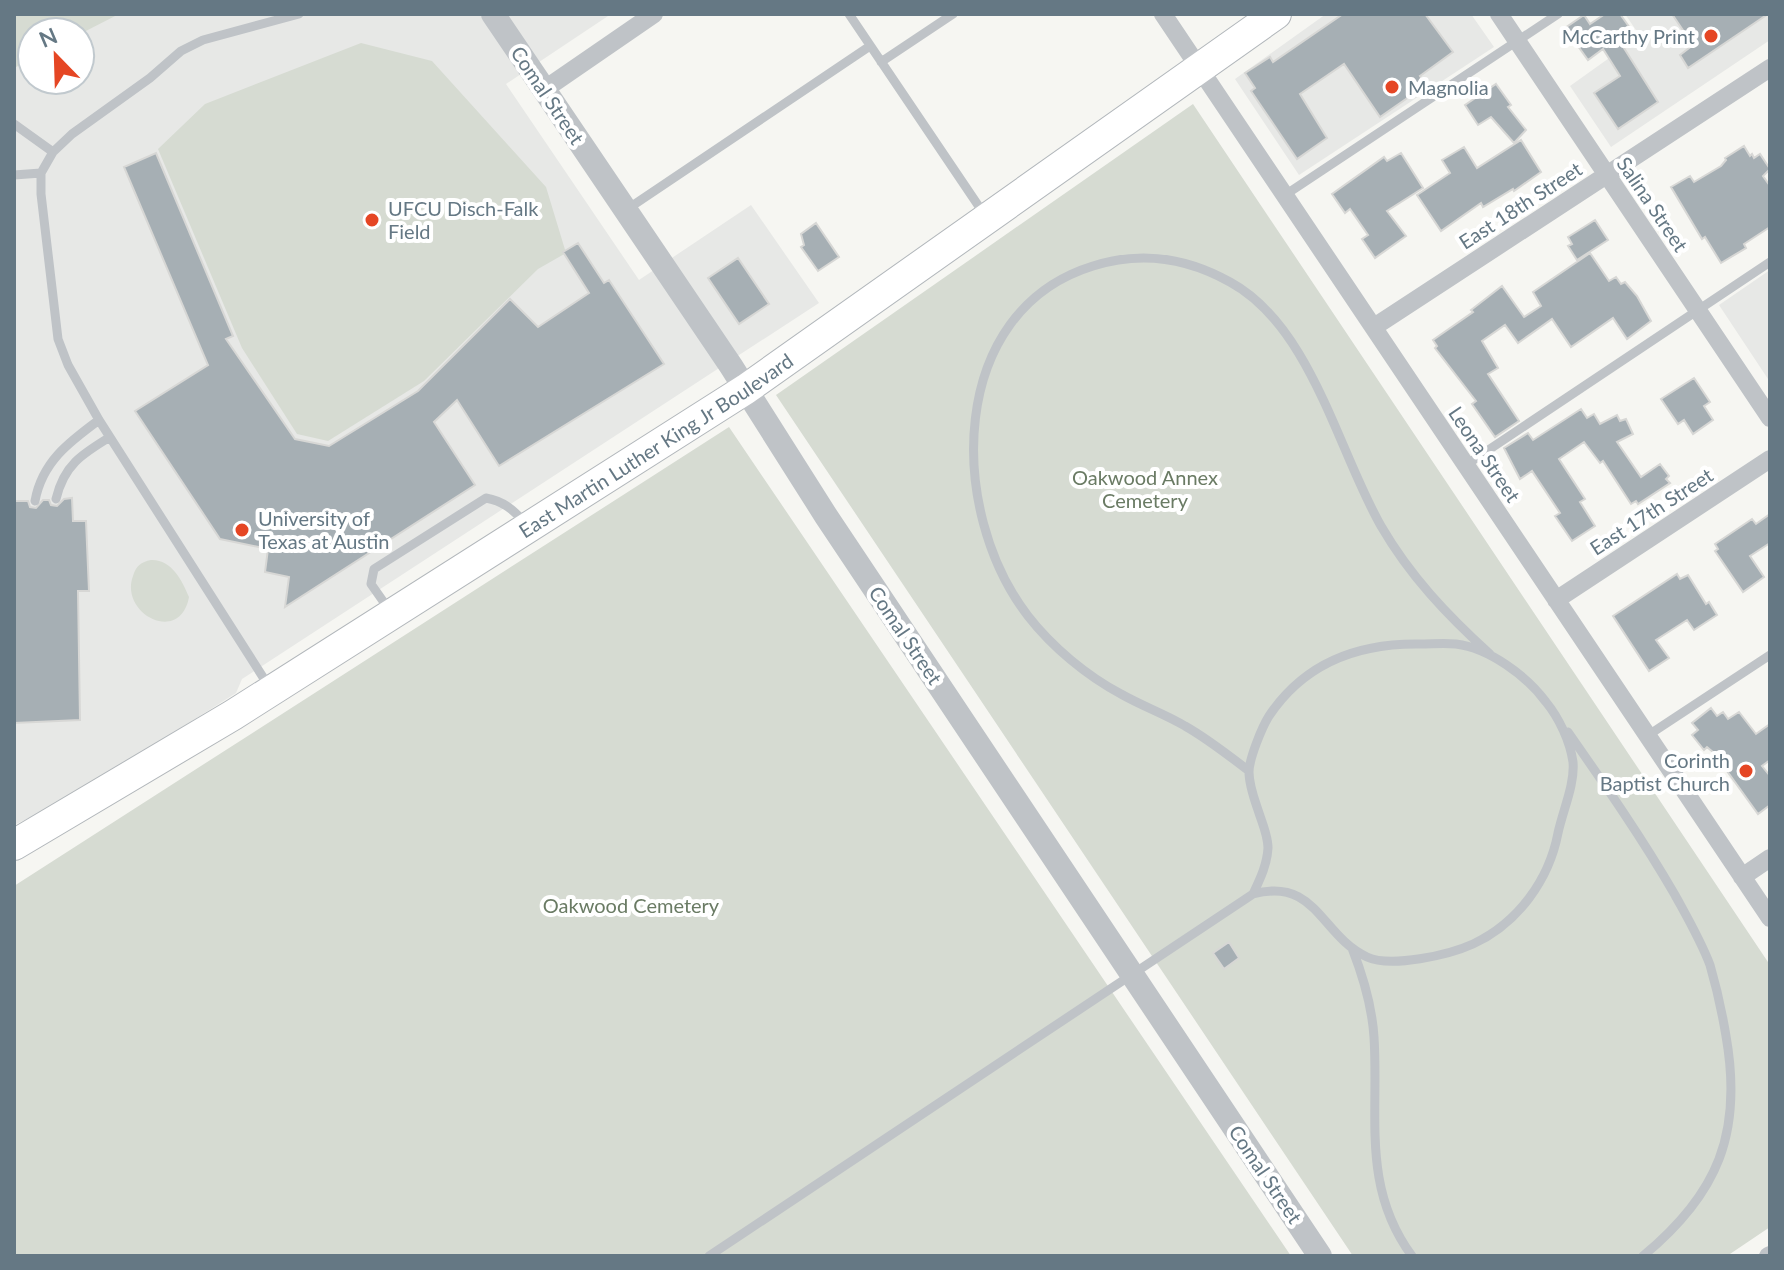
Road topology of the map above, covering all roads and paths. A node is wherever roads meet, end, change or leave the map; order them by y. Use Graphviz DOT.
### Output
graph roads {
  1 [pos="299,14"];
  2 [pos="493,14"];
  3 [pos="654,14"];
  4 [pos="849,14"];
  5 [pos="953,14"];
  6 [pos="1163,14"];
  7 [pos="1276,14"];
  8 [pos="1499,14"];
  9 [pos="1558,14"];
  10 [pos="1517,42"];
  11 [pos="870,46"];
  12 [pos="881,62"];
  13 [pos="1770,68"];
  14 [pos="1200,69"];
  15 [pos="545,89"];
  16 [pos="14,124"];
  17 [pos="53,152"];
  18 [pos="41,173"];
  19 [pos="14,175"];
  20 [pos="1607,175"];
  21 [pos="1285,195"];
  22 [pos="626,210"];
  23 [pos="986,217"];
  24 [pos="1770,262"];
  25 [pos="1698,311"];
  26 [pos="1374,327"];
  27 [pos="746,389"];
  28 [pos="1770,418"];
  29 [pos="99,420"];
  30 [pos="110,437"];
  31 [pos="1770,459"];
  32 [pos="1466,465"];
  33 [pos="56,499"];
  34 [pos="35,501"];
  35 [pos="529,527"];
  36 [pos="1556,600"];
  37 [pos="392,614"];
  38 [pos="1770,655"];
  39 [pos="1496,660"];
  40 [pos="272,690"];
  41 [pos="1554,712"];
  42 [pos="1647,736"];
  43 [pos="1249,771"];
  44 [pos="14,845"];
  45 [pos="1770,858"];
  46 [pos="1742,877"];
  47 [pos="1253,894"];
  48 [pos="1770,918"];
  49 [pos="1352,948"];
  50 [pos="1132,973"];
  51 [pos="709,1256"];
  52 [pos="1320,1256"];
  53 [pos="1412,1256"];
  54 [pos="1643,1256"];
  1 -- 17 [label="lane"];
  2 -- 15 [label="street, Comal Street"];
  3 -- 15 [label="street"];
  4 -- 11 [label="lane"];
  5 -- 12 [label="lane"];
  6 -- 14 [label="street, Leona Street"];
  7 -- 14 [label="main road, East Martin Luther King Jr Boulevard"];
  8 -- 10 [label="street, Salina Street"];
  9 -- 10 [label="lane"];
  10 -- 20 [label="street, Salina Street"];
  10 -- 21 [label="lane"];
  11 -- 12 [label="lane"];
  11 -- 22 [label="lane"];
  12 -- 23 [label="lane"];
  13 -- 20 [label="street, East 18th Street"];
  14 -- 21 [label="street, Leona Street"];
  14 -- 23 [label="main road, East Martin Luther King Jr Boulevard"];
  15 -- 22 [label="street, Comal Street"];
  16 -- 17 [label="lane"];
  17 -- 18 [label="lane"];
  18 -- 19 [label="lane"];
  18 -- 29 [label="lane"];
  20 -- 25 [label="street, Salina Street"];
  20 -- 26 [label="street, East 18th Street"];
  21 -- 26 [label="street, Leona Street"];
  22 -- 27 [label="street, Comal Street"];
  23 -- 27 [label="main road, East Martin Luther King Jr Boulevard"];
  24 -- 25 [label="lane"];
  25 -- 28 [label="street, Salina Street"];
  25 -- 32 [label="lane"];
  26 -- 32 [label="street, Leona Street"];
  27 -- 35 [label="main road, East Martin Luther King Jr Boulevard"];
  27 -- 50 [label="street, Comal Street"];
  29 -- 30 [label="lane"];
  29 -- 34 [label="lane"];
  30 -- 33 [label="lane"];
  30 -- 40 [label="lane"];
  31 -- 36 [label="street, East 17th Street"];
  32 -- 36 [label="street, Leona Street"];
  35 -- 37 [label="main road, East Martin Luther King Jr Boulevard"];
  35 -- 37 [label="lane"];
  36 -- 42 [label="street, Leona Street"];
  37 -- 40 [label="main road, East Martin Luther King Jr Boulevard"];
  38 -- 42 [label="lane"];
  39 -- 41 [label="lane"];
  39 -- 43 [label="lane"];
  39 -- 43 [label="lane"];
  40 -- 44 [label="main road, East Martin Luther King Jr Boulevard"];
  41 -- 49 [label="lane"];
  41 -- 54 [label="lane"];
  42 -- 46 [label="street, Leona Street"];
  43 -- 47 [label="lane"];
  45 -- 46 [label="street"];
  46 -- 48 [label="street, Leona Street"];
  47 -- 49 [label="lane"];
  47 -- 50 [label="lane"];
  49 -- 53 [label="lane"];
  50 -- 51 [label="lane"];
  50 -- 52 [label="street, Comal Street"];
}
